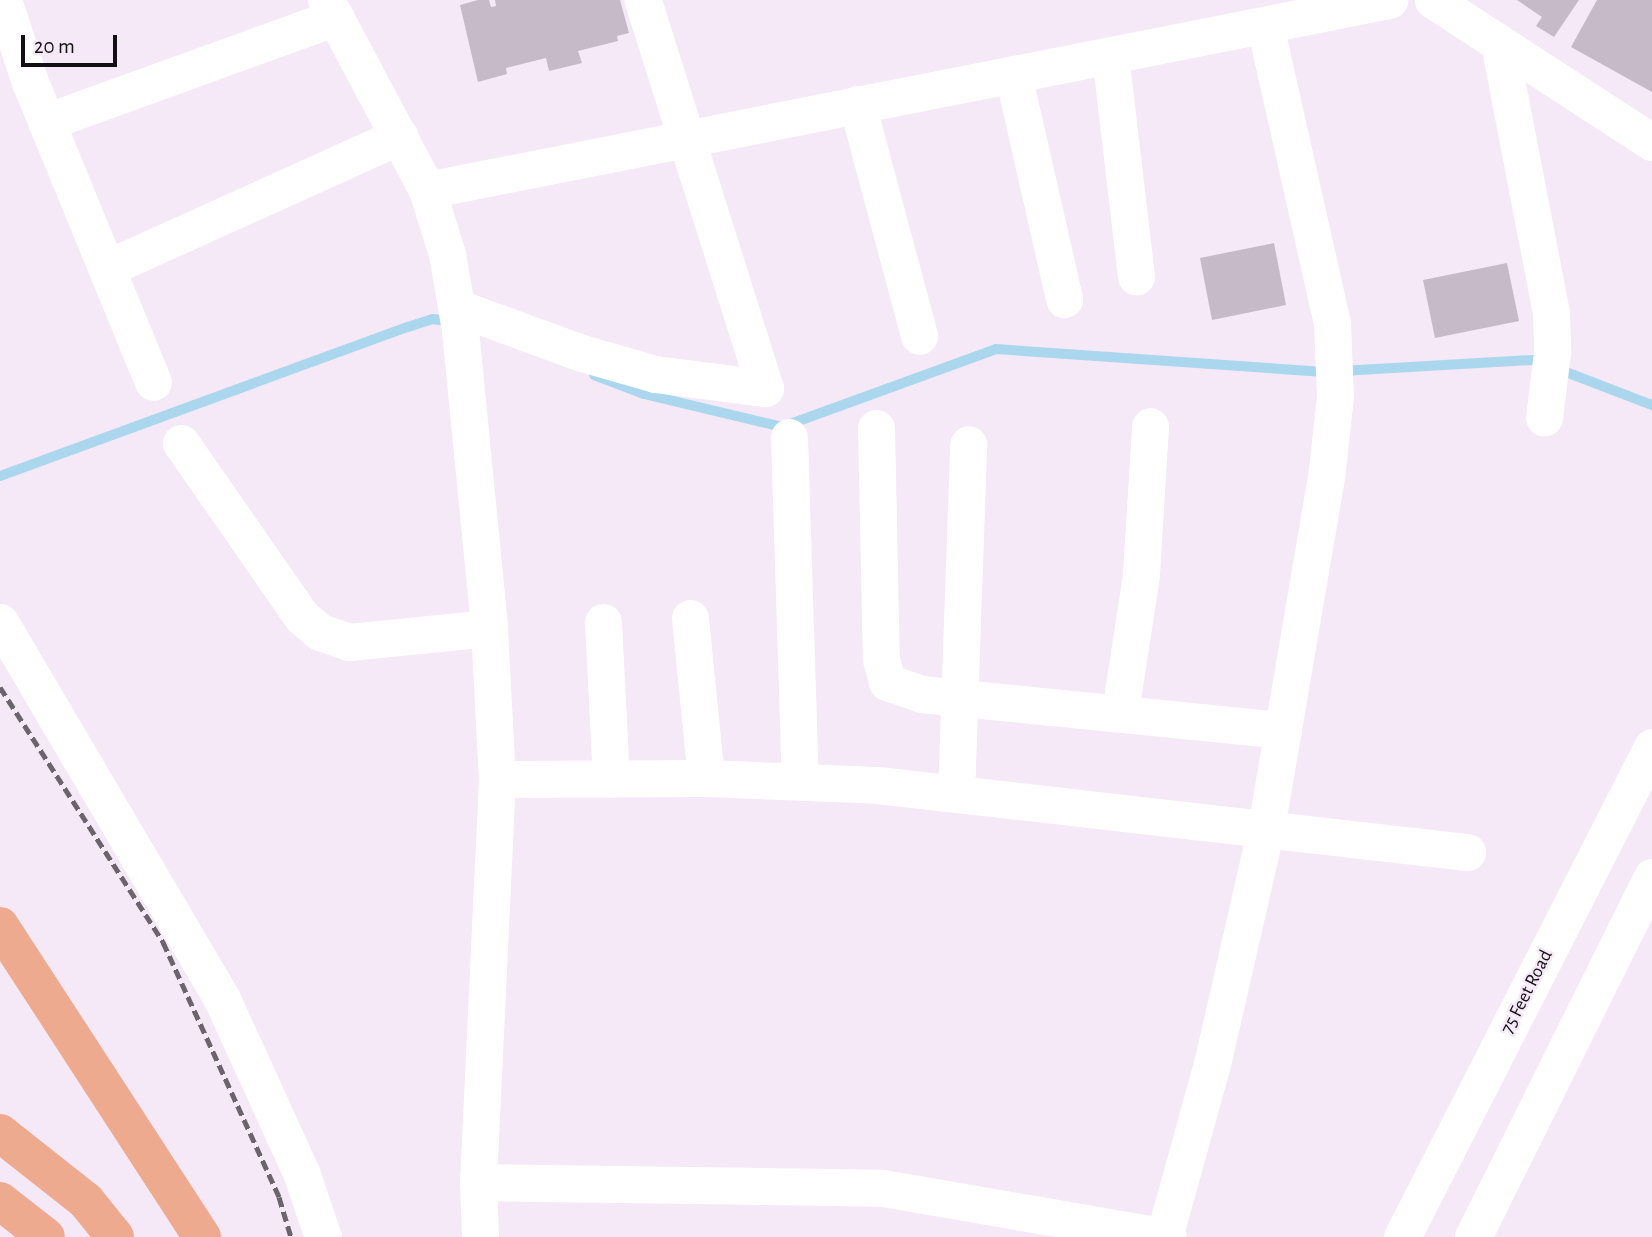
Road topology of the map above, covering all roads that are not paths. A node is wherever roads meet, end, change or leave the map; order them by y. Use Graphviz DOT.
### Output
graph roads {
  1 [pos="643,0"];
  2 [pos="1389,0"];
  3 [pos="1433,0"];
  4 [pos="331,9"];
  5 [pos="5,24"];
  6 [pos="1265,26"];
  7 [pos="1499,43"];
  8 [pos="1110,55"];
  9 [pos="1013,74"];
  10 [pos="856,104"];
  11 [pos="46,122"];
  12 [pos="400,136"];
  13 [pos="684,138"];
  14 [pos="1652,142"];
  15 [pos="427,190"];
  16 [pos="107,268"];
  17 [pos="1136,276"];
  18 [pos="1064,299"];
  19 [pos="457,316"];
  20 [pos="919,336"];
  21 [pos="153,382"];
  22 [pos="1544,418"];
  23 [pos="1150,426"];
  24 [pos="876,428"];
  25 [pos="789,437"];
  26 [pos="181,443"];
  27 [pos="968,444"];
  28 [pos="690,618"];
  29 [pos="0,622"];
  30 [pos="603,622"];
  31 [pos="489,628"];
  32 [pos="961,698"];
  33 [pos="1120,712"];
  34 [pos="1283,730"];
  35 [pos="1652,747"];
  36 [pos="706,778"];
  37 [pos="497,779"];
  38 [pos="611,779"];
  39 [pos="800,780"];
  40 [pos="956,794"];
  41 [pos="1266,828"];
  42 [pos="1466,852"];
  43 [pos="1652,877"];
  44 [pos="0,926"];
  45 [pos="6,1133"];
  46 [pos="478,1182"];
  47 [pos="0,1201"];
  48 [pos="46,1237"];
  49 [pos="115,1237"];
  50 [pos="202,1237"];
  51 [pos="323,1237"];
  52 [pos="480,1237"];
  53 [pos="1166,1237"];
  54 [pos="1402,1237"];
  55 [pos="1473,1237"];
  1 -- 13 [label="street"];
  2 -- 6 [label="street"];
  3 -- 7 [label="street"];
  4 -- 11 [label="street"];
  4 -- 12 [label="street"];
  5 -- 11 [label="street"];
  6 -- 8 [label="street"];
  6 -- 34 [label="street"];
  7 -- 14 [label="street"];
  7 -- 22 [label="street"];
  8 -- 9 [label="street"];
  8 -- 17 [label="street"];
  9 -- 10 [label="street"];
  9 -- 18 [label="street"];
  10 -- 13 [label="street"];
  10 -- 20 [label="street"];
  11 -- 16 [label="street"];
  12 -- 15 [label="street"];
  12 -- 16 [label="street"];
  13 -- 15 [label="street"];
  13 -- 19 [label="street"];
  15 -- 19 [label="street"];
  16 -- 21 [label="street"];
  19 -- 31 [label="street"];
  23 -- 33 [label="street"];
  24 -- 32 [label="street"];
  25 -- 39 [label="street"];
  26 -- 31 [label="street"];
  27 -- 32 [label="street"];
  28 -- 36 [label="street"];
  29 -- 51 [label="street"];
  30 -- 38 [label="street"];
  31 -- 37 [label="street"];
  32 -- 33 [label="street"];
  32 -- 40 [label="street"];
  33 -- 34 [label="street"];
  34 -- 41 [label="street"];
  35 -- 54 [label="street, 75 Feet Road"];
  36 -- 38 [label="street"];
  36 -- 39 [label="street"];
  37 -- 38 [label="street"];
  37 -- 46 [label="street"];
  39 -- 40 [label="street"];
  40 -- 41 [label="street"];
  41 -- 42 [label="street"];
  41 -- 53 [label="street"];
  43 -- 55 [label="street"];
  44 -- 50 [label="main road"];
  45 -- 49 [label="main road"];
  46 -- 52 [label="street"];
  46 -- 53 [label="street"];
  47 -- 48 [label="main road"];
}
